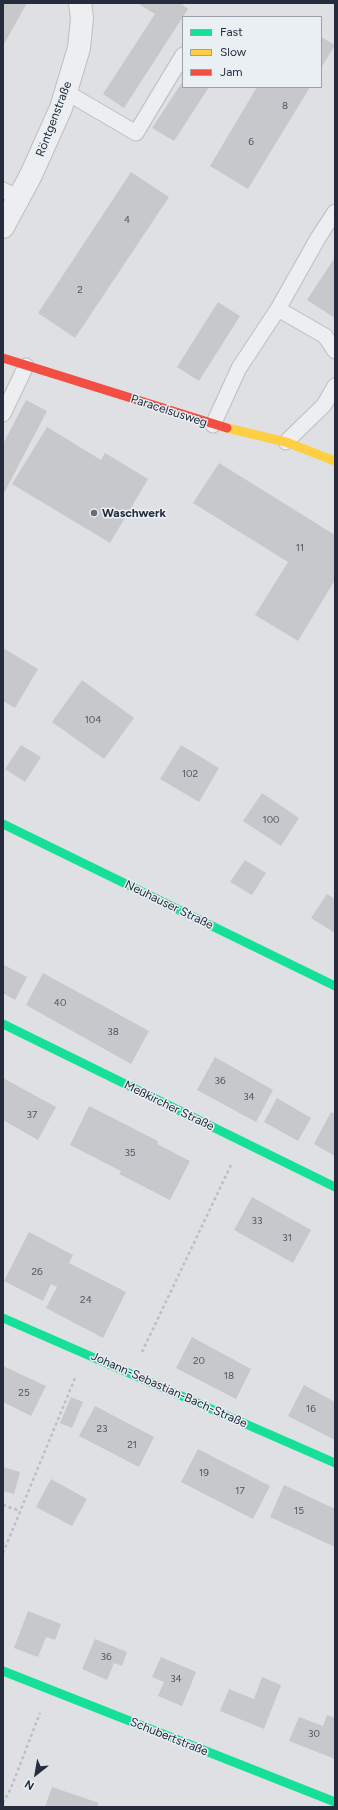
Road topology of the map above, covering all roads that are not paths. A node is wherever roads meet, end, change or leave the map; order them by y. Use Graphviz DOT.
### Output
graph roads {
  1 [pos="80,3"];
  2 [pos="182,56"];
  3 [pos="66,92"];
  4 [pos="11,194"];
  5 [pos="335,212"];
  6 [pos="3,227"];
  7 [pos="278,309"];
  8 [pos="335,351"];
  9 [pos="3,358"];
  10 [pos="26,366"];
  11 [pos="335,386"];
  12 [pos="3,414"];
  13 [pos="213,426"];
  14 [pos="286,442"];
  15 [pos="335,461"];
  16 [pos="3,824"];
  17 [pos="335,986"];
  18 [pos="3,1024"];
  19 [pos="335,1187"];
  20 [pos="3,1318"];
  21 [pos="335,1463"];
  22 [pos="3,1671"];
  23 [pos="335,1802"];
  1 -- 3 [label="street, Röntgenstraße"];
  2 -- 3 [label="lane"];
  3 -- 4 [label="street, Röntgenstraße"];
  4 -- 6 [label="street, Röntgenstraße"];
  5 -- 7 [label="lane"];
  7 -- 8 [label="lane"];
  7 -- 13 [label="lane"];
  9 -- 10 [label="street, Paracelsusweg"];
  10 -- 12 [label="lane"];
  10 -- 13 [label="street, Paracelsusweg"];
  11 -- 14 [label="lane"];
  13 -- 14 [label="street, Paracelsusweg"];
  14 -- 15 [label="street, Paracelsusweg"];
  16 -- 17 [label="street, Neuhauser Straße"];
  18 -- 19 [label="street, Meßkircher Straße"];
  20 -- 21 [label="street, Johann-Sebastian-Bach-Straße"];
  22 -- 23 [label="street, Schubertstraße"];
}
